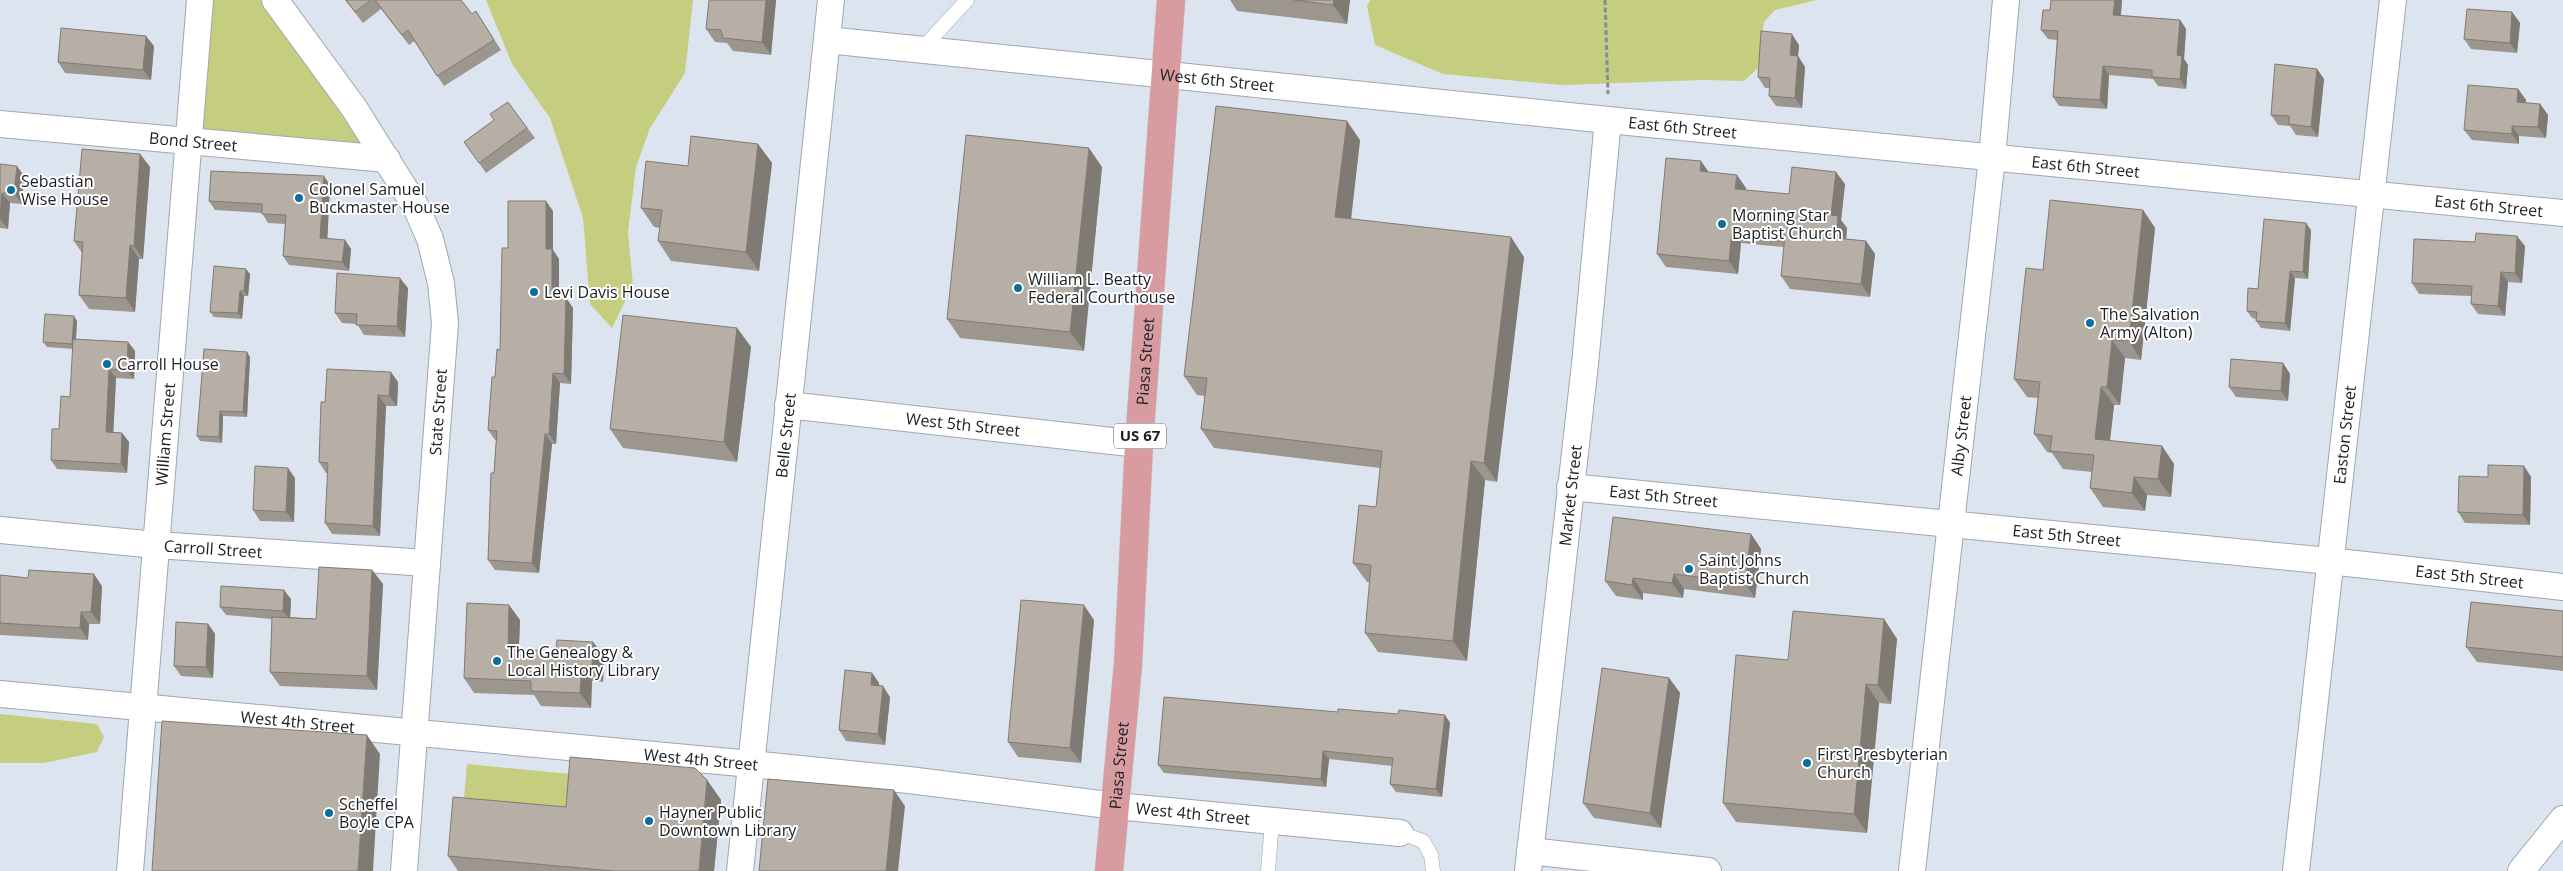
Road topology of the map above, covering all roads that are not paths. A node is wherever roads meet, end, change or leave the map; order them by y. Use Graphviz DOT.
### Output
graph roads {
  1 [pos="200,0"];
  2 [pos="275,0"];
  3 [pos="831,0"];
  4 [pos="968,0"];
  5 [pos="1171,0"];
  6 [pos="2006,0"];
  7 [pos="2393,0"];
  8 [pos="827,40"];
  9 [pos="921,50"];
  10 [pos="1165,74"];
  11 [pos="1608,120"];
  12 [pos="0,124"];
  13 [pos="189,142"];
  14 [pos="1992,158"];
  15 [pos="387,159"];
  16 [pos="2371,195"];
  17 [pos="2563,213"];
  18 [pos="788,405"];
  19 [pos="1139,444"];
  20 [pos="1570,487"];
  21 [pos="1950,524"];
  22 [pos="0,530"];
  23 [pos="156,545"];
  24 [pos="2329,561"];
  25 [pos="427,563"];
  26 [pos="2563,587"];
  27 [pos="0,694"];
  28 [pos="143,706"];
  29 [pos="415,731"];
  30 [pos="751,764"];
  31 [pos="1116,806"];
  32 [pos="2563,819"];
  33 [pos="1272,822"];
  34 [pos="1400,833"];
  35 [pos="1529,861"];
  36 [pos="130,871"];
  37 [pos="404,871"];
  38 [pos="740,871"];
  39 [pos="1109,871"];
  40 [pos="1268,871"];
  41 [pos="1433,871"];
  42 [pos="1708,871"];
  43 [pos="1912,871"];
  44 [pos="2296,871"];
  45 [pos="2521,871"];
  1 -- 13 [label="street, William Street"];
  2 -- 15 [label="street, State Street"];
  3 -- 8 [label="street, Belle Street"];
  4 -- 9 [label="lane"];
  5 -- 10 [label="highway, Piasa Street / US 67"];
  6 -- 14 [label="street, Alby Street"];
  7 -- 16 [label="street, Easton Street"];
  8 -- 9 [label="street, West 6th Street"];
  8 -- 18 [label="street, Belle Street"];
  9 -- 10 [label="street, West 6th Street"];
  10 -- 11 [label="street, West 6th Street"];
  10 -- 19 [label="highway, Piasa Street / US 67"];
  11 -- 14 [label="street, East 6th Street"];
  11 -- 20 [label="street, Market Street"];
  12 -- 13 [label="street, Bond Street"];
  13 -- 15 [label="street, Bond Street"];
  13 -- 23 [label="street, William Street"];
  14 -- 16 [label="street, East 6th Street"];
  14 -- 21 [label="street, Alby Street"];
  15 -- 25 [label="street, State Street"];
  16 -- 17 [label="street, East 6th Street"];
  16 -- 24 [label="street, Easton Street"];
  18 -- 19 [label="street, West 5th Street"];
  18 -- 30 [label="street, Belle Street"];
  19 -- 31 [label="highway, Piasa Street / US 67"];
  20 -- 21 [label="street, East 5th Street"];
  20 -- 35 [label="street, Market Street"];
  21 -- 24 [label="street, East 5th Street"];
  21 -- 43 [label="street, Alby Street"];
  22 -- 23 [label="street, Carroll Street"];
  23 -- 25 [label="street, Carroll Street"];
  23 -- 28 [label="street, William Street"];
  24 -- 26 [label="street, East 5th Street"];
  24 -- 44 [label="street, Easton Street"];
  25 -- 29 [label="street, State Street"];
  27 -- 28 [label="street, West 4th Street"];
  28 -- 29 [label="street, West 4th Street"];
  28 -- 36 [label="street, William Street"];
  29 -- 30 [label="street, West 4th Street"];
  29 -- 37 [label="street, State Street"];
  30 -- 31 [label="street, West 4th Street"];
  30 -- 38 [label="street, Belle Street"];
  31 -- 33 [label="street, West 4th Street"];
  31 -- 39 [label="highway, Piasa Street / US 67"];
  32 -- 45 [label="street"];
  33 -- 34 [label="street, West 4th Street"];
  33 -- 40 [label="lane"];
  34 -- 41 [label="lane"];
  35 -- 42 [label="street"];
}
